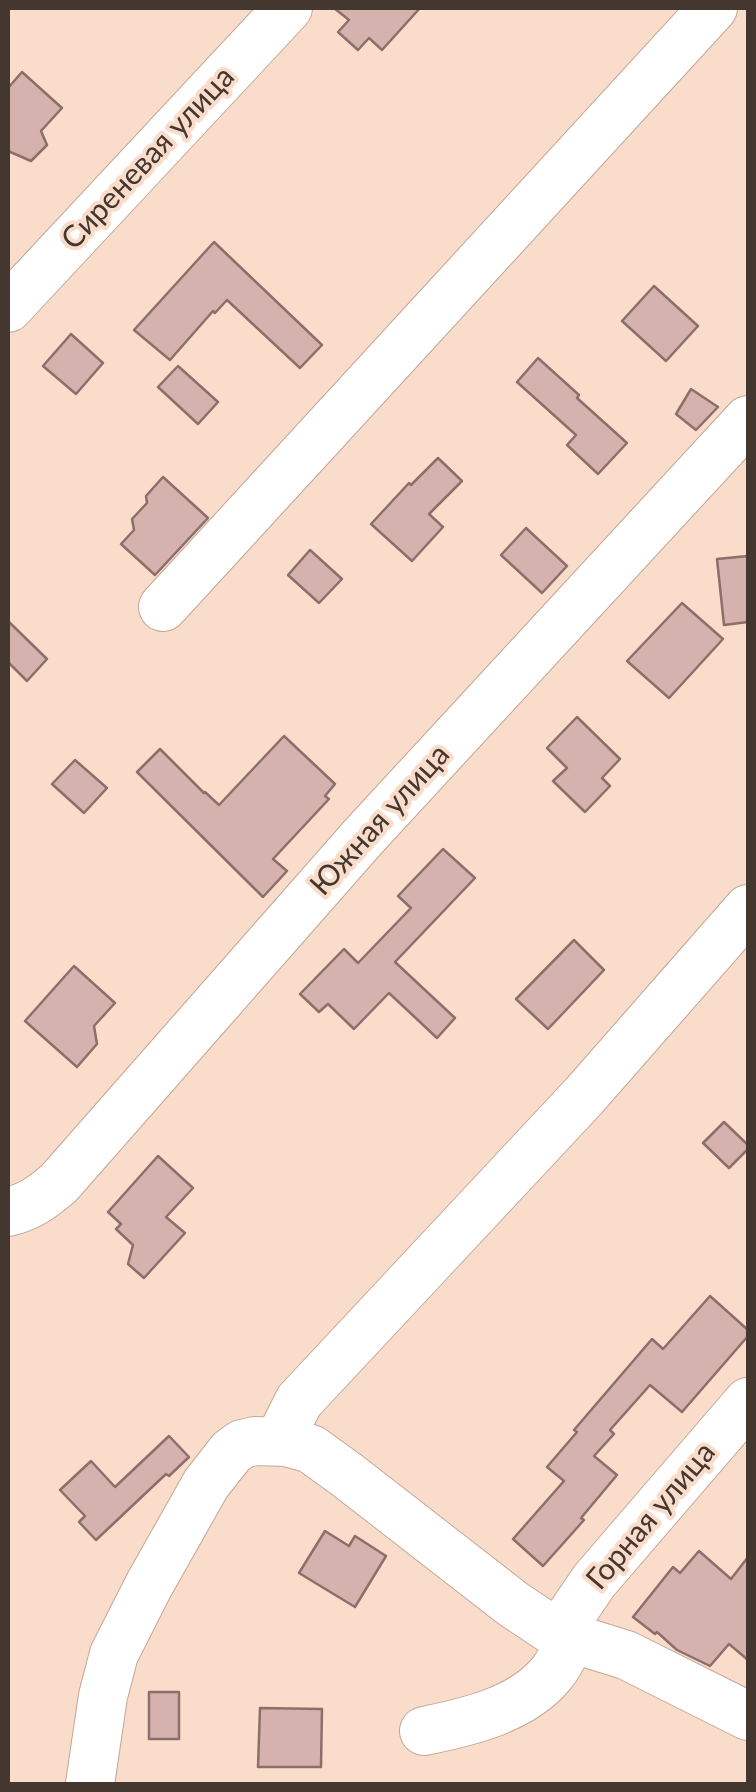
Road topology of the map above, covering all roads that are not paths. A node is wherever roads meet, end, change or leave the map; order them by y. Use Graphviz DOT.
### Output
graph roads {
  1 [pos="288,8"];
  2 [pos="714,8"];
  3 [pos="8,308"];
  4 [pos="748,420"];
  5 [pos="162,607"];
  6 [pos="748,908"];
  7 [pos="8,1212"];
  8 [pos="748,1402"];
  9 [pos="279,1442"];
  10 [pos="565,1636"];
  11 [pos="748,1716"];
  12 [pos="424,1731"];
  13 [pos="90,1784"];
  1 -- 3 [label="street, Сиреневая улица"];
  2 -- 5 [label="street"];
  4 -- 7 [label="street, Южная улица"];
  6 -- 9 [label="street"];
  8 -- 10 [label="street, Горная улица"];
  9 -- 10 [label="street"];
  9 -- 13 [label="street"];
  10 -- 11 [label="street"];
  10 -- 12 [label="street, Горная улица"];
}
